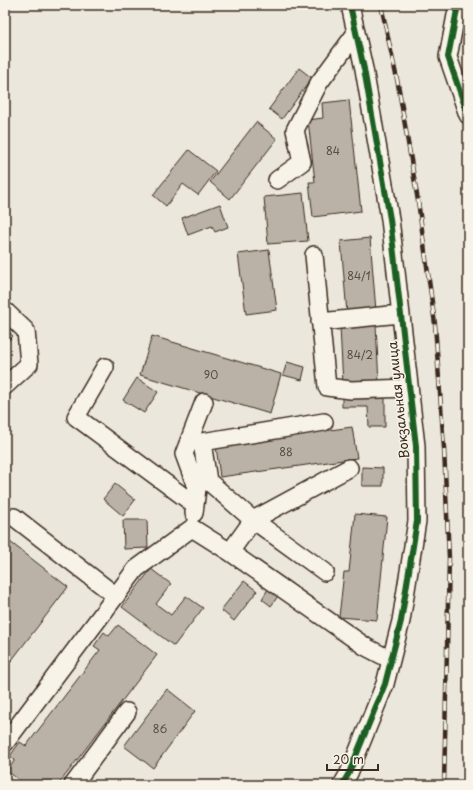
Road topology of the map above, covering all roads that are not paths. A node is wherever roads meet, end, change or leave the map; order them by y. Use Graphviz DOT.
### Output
graph roads {
  1 [pos="350,5"];
  2 [pos="459,7"];
  3 [pos="356,33"];
  4 [pos="468,116"];
  5 [pos="277,180"];
  6 [pos="314,255"];
  7 [pos="5,311"];
  8 [pos="400,314"];
  9 [pos="320,322"];
  10 [pos="105,367"];
  11 [pos="5,386"];
  12 [pos="409,388"];
  13 [pos="204,402"];
  14 [pos="324,422"];
  15 [pos="349,468"];
  16 [pos="195,505"];
  17 [pos="14,517"];
  18 [pos="253,520"];
  19 [pos="192,528"];
  20 [pos="230,552"];
  21 [pos="325,572"];
  22 [pos="116,596"];
  23 [pos="391,660"];
  24 [pos="127,712"];
  25 [pos="5,743"];
  26 [pos="73,785"];
  27 [pos="342,785"];
  1 -- 3 [label="street, Вокзальная улица"];
  2 -- 4 [label="street"];
  3 -- 5 [label="street"];
  3 -- 8 [label="street, Вокзальная улица"];
  6 -- 9 [label="street"];
  7 -- 11 [label="street"];
  8 -- 9 [label="street"];
  8 -- 12 [label="street, Вокзальная улица"];
  9 -- 12 [label="street"];
  10 -- 16 [label="street"];
  12 -- 23 [label="street, Вокзальная улица"];
  13 -- 16 [label="street"];
  14 -- 18 [label="street"];
  15 -- 18 [label="street"];
  16 -- 19 [label="street"];
  17 -- 22 [label="street"];
  18 -- 20 [label="street"];
  18 -- 21 [label="street"];
  19 -- 20 [label="street"];
  19 -- 22 [label="street"];
  20 -- 23 [label="street"];
  22 -- 25 [label="street"];
  23 -- 27 [label="street, Вокзальная улица"];
  24 -- 26 [label="street"];
}
